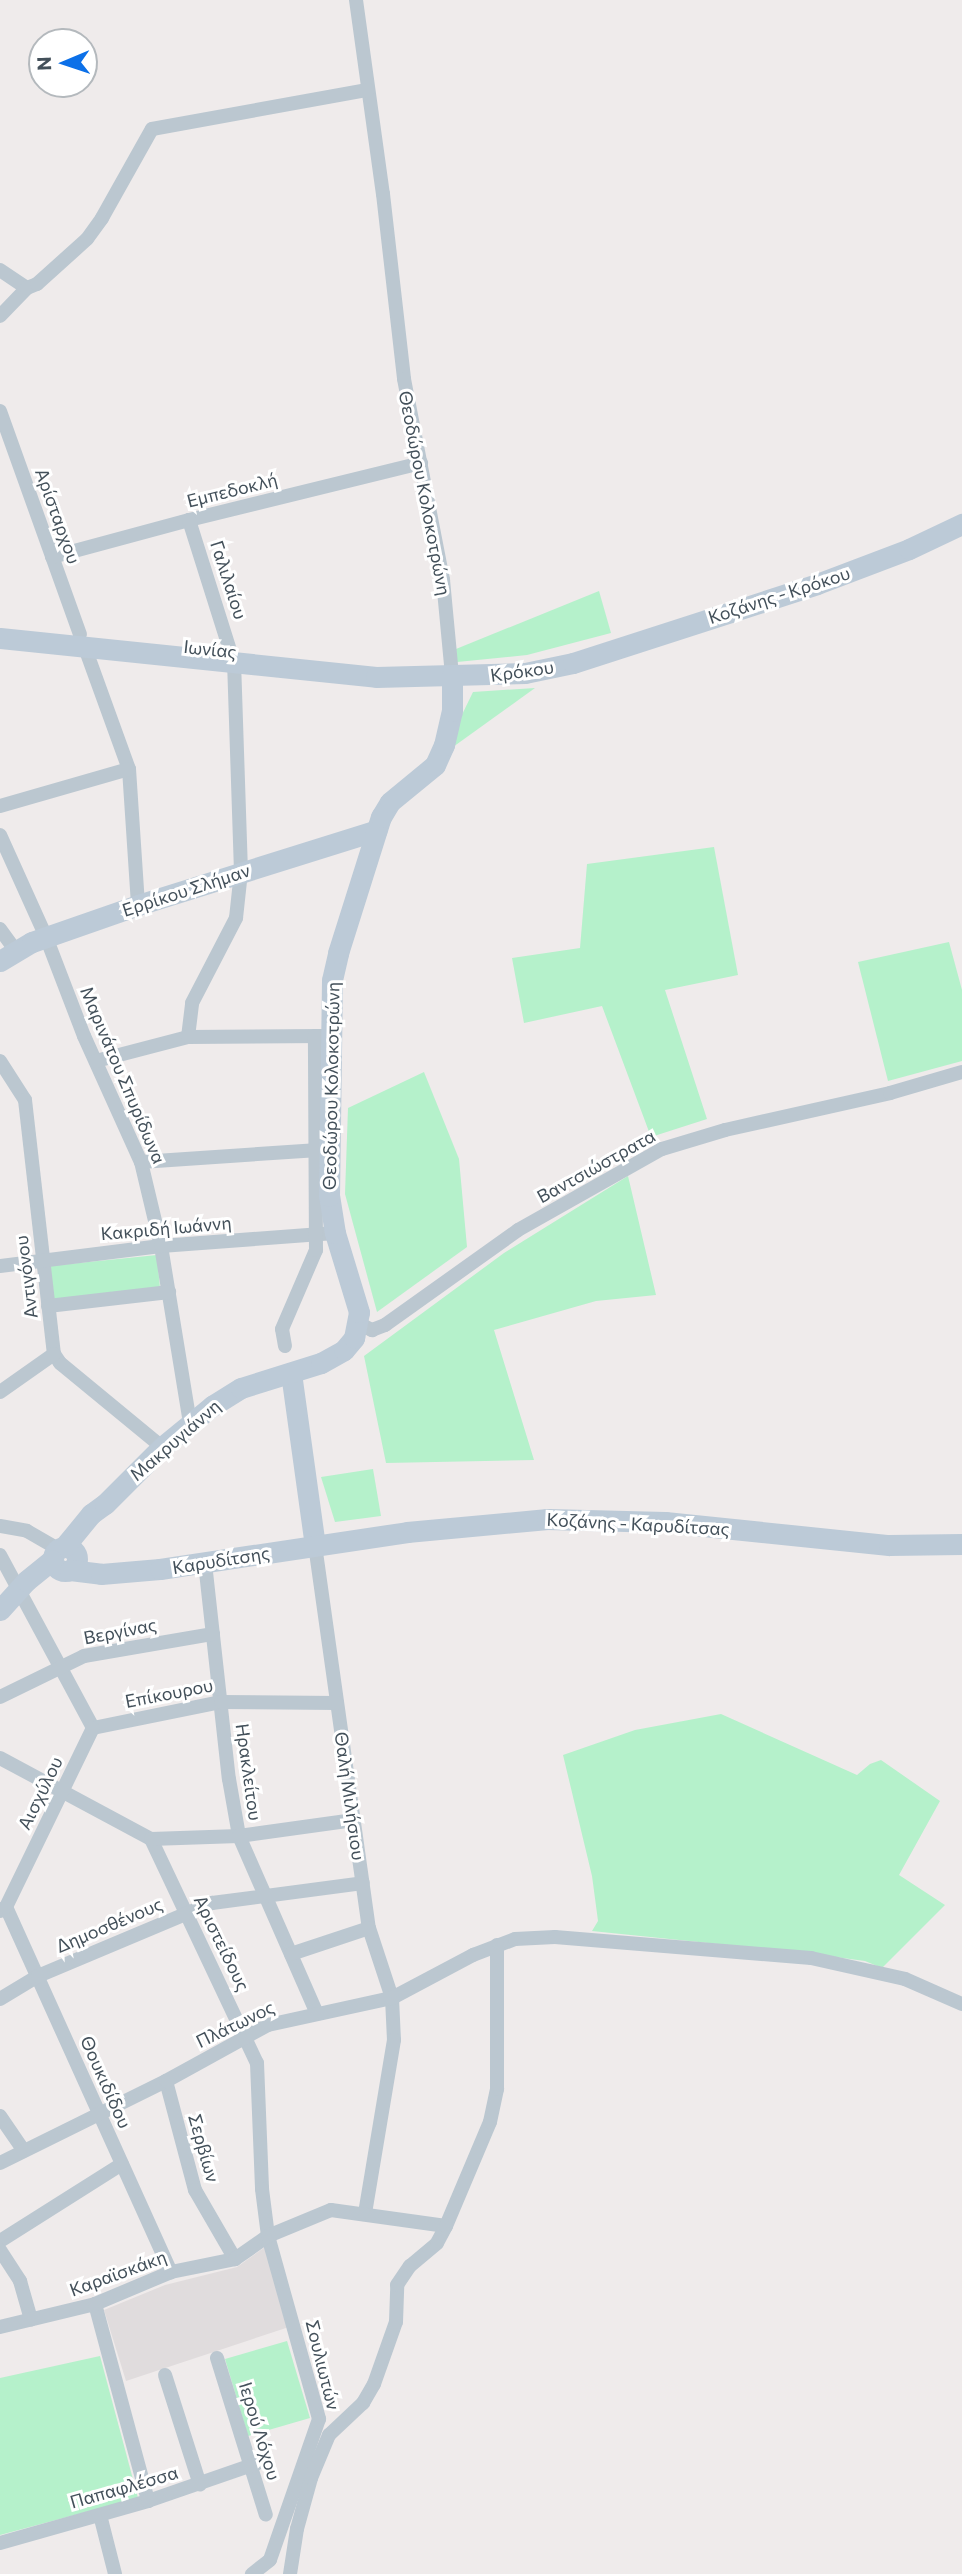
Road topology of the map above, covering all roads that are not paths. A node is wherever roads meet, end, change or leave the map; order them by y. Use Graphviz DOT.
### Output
graph roads {
  1 [pos="356,0"];
  2 [pos="367,90"];
  3 [pos="0,270"];
  4 [pos="27,288"];
  5 [pos="0,316"];
  6 [pos="0,411"];
  7 [pos="421,463"];
  8 [pos="189,520"];
  9 [pos="962,524"];
  10 [pos="52,557"];
  11 [pos="0,627"];
  12 [pos="0,638"];
  13 [pos="82,639"];
  14 [pos="233,657"];
  15 [pos="592,657"];
  16 [pos="452,676"];
  17 [pos="129,769"];
  18 [pos="0,806"];
  19 [pos="377,830"];
  20 [pos="0,835"];
  21 [pos="241,872"];
  22 [pos="138,905"];
  23 [pos="0,929"];
  24 [pos="46,937"];
  25 [pos="7,955"];
  26 [pos="323,1036"];
  27 [pos="188,1037"];
  28 [pos="0,1061"];
  29 [pos="96,1061"];
  30 [pos="962,1072"];
  31 [pos="315,1150"];
  32 [pos="141,1161"];
  33 [pos="325,1234"];
  34 [pos="161,1246"];
  35 [pos="43,1260"];
  36 [pos="0,1266"];
  37 [pos="169,1292"];
  38 [pos="48,1306"];
  39 [pos="358,1324"];
  40 [pos="285,1346"];
  41 [pos="54,1354"];
  42 [pos="291,1373"];
  43 [pos="0,1392"];
  44 [pos="190,1423"];
  45 [pos="162,1447"];
  46 [pos="0,1526"];
  47 [pos="962,1544"];
  48 [pos="315,1545"];
  49 [pos="0,1555"];
  50 [pos="66,1558"];
  51 [pos="205,1563"];
  52 [pos="19,1590"];
  53 [pos="0,1610"];
  54 [pos="213,1633"];
  55 [pos="60,1666"];
  56 [pos="0,1696"];
  57 [pos="221,1702"];
  58 [pos="337,1703"];
  59 [pos="93,1728"];
  60 [pos="0,1758"];
  61 [pos="63,1790"];
  62 [pos="354,1820"];
  63 [pos="239,1836"];
  64 [pos="151,1839"];
  65 [pos="363,1883"];
  66 [pos="265,1896"];
  67 [pos="3,1909"];
  68 [pos="185,1913"];
  69 [pos="369,1928"];
  70 [pos="497,1945"];
  71 [pos="291,1954"];
  72 [pos="38,1976"];
  73 [pos="392,1998"];
  74 [pos="0,1999"];
  75 [pos="962,2004"];
  76 [pos="317,2014"];
  77 [pos="246,2036"];
  78 [pos="166,2081"];
  79 [pos="99,2113"];
  80 [pos="0,2116"];
  81 [pos="24,2151"];
  82 [pos="0,2163"];
  83 [pos="122,2164"];
  84 [pos="365,2214"];
  85 [pos="446,2226"];
  86 [pos="268,2236"];
  87 [pos="0,2241"];
  88 [pos="0,2250"];
  89 [pos="235,2259"];
  90 [pos="171,2272"];
  91 [pos="95,2304"];
  92 [pos="31,2319"];
  93 [pos="0,2327"];
  94 [pos="217,2358"];
  95 [pos="165,2375"];
  96 [pos="319,2419"];
  97 [pos="343,2420"];
  98 [pos="254,2464"];
  99 [pos="200,2484"];
  100 [pos="148,2501"];
  101 [pos="100,2515"];
  102 [pos="266,2515"];
  103 [pos="0,2543"];
  104 [pos="115,2574"];
  105 [pos="252,2574"];
  106 [pos="290,2574"];
  1 -- 2 [label="street, Θεοδώρου Κολοκοτρώνη"];
  2 -- 4 [label="street"];
  2 -- 7 [label="street, Θεοδώρου Κολοκοτρώνη"];
  3 -- 4 [label="street"];
  4 -- 5 [label="street"];
  6 -- 10 [label="street, Αρίσταρχου"];
  7 -- 8 [label="street, Εμπεδοκλή"];
  7 -- 16 [label="street, Θεοδώρου Κολοκοτρώνη"];
  8 -- 10 [label="street, Εμπεδοκλή"];
  8 -- 14 [label="street, Γαλιλαίου"];
  9 -- 15 [label="street, Κοζάνης - Κρόκου"];
  10 -- 13 [label="street, Αρίσταρχου"];
  11 -- 13 [label="street, Ιωνίας"];
  12 -- 13 [label="street, Ιωνίας"];
  13 -- 14 [label="street, Ιωνίας"];
  13 -- 17 [label="street, Αρίσταρχου"];
  14 -- 16 [label="street, Ιωνίας"];
  14 -- 21 [label="street, Γαλιλαίου"];
  15 -- 16 [label="street, Κρόκου"];
  16 -- 19 [label="street, Θεοδώρου Κολοκοτρώνη"];
  17 -- 18 [label="street"];
  17 -- 22 [label="street, Αρίσταρχου"];
  19 -- 21 [label="street, Ερρίκου Σλήμαν"];
  19 -- 26 [label="street, Θεοδώρου Κολοκοτρώνη"];
  20 -- 24 [label="street, Μαρινάτου Σπυρίδωνα"];
  21 -- 22 [label="street, Ερρίκου Σλήμαν"];
  21 -- 27 [label="street, Γαλιλαίου"];
  22 -- 24 [label="street, Ερρίκου Σλήμαν"];
  23 -- 25 [label="street"];
  24 -- 25 [label="street, Ερρίκου Σλήμαν"];
  24 -- 29 [label="street, Μαρινάτου Σπυρίδωνα"];
  26 -- 27 [label="street"];
  26 -- 31 [label="street"];
  26 -- 33 [label="street, Θεοδώρου Κολοκοτρώνη"];
  27 -- 29 [label="street"];
  28 -- 35 [label="street, Αντιγόνου"];
  29 -- 32 [label="street, Μαρινάτου Σπυρίδωνα"];
  30 -- 39 [label="street, Βαντσιώστρατα"];
  31 -- 32 [label="street"];
  31 -- 33 [label="street"];
  32 -- 34 [label="street, Μαρινάτου Σπυρίδωνα"];
  33 -- 34 [label="street, Κακριδή Ιωάννη"];
  33 -- 39 [label="street, Θεοδώρου Κολοκοτρώνη"];
  33 -- 40 [label="street"];
  34 -- 35 [label="street, Κακριδή Ιωάννη"];
  34 -- 37 [label="street, Μαρινάτου Σπυρίδωνα"];
  35 -- 36 [label="street, Κακριδή Ιωάννη"];
  35 -- 38 [label="street, Αντιγόνου"];
  37 -- 38 [label="street"];
  37 -- 44 [label="street, Μαρινάτου Σπυρίδωνα"];
  38 -- 41 [label="street, Αντιγόνου"];
  39 -- 42 [label="street"];
  41 -- 43 [label="street"];
  41 -- 45 [label="street"];
  42 -- 44 [label="street, Μακρυγιάννη"];
  42 -- 48 [label="street, Θαλή Μιλήσιου"];
  44 -- 45 [label="street, Μακρυγιάννη"];
  45 -- 50 [label="street, Μακρυγιάννη"];
  46 -- 50 [label="street"];
  47 -- 48 [label="street, Κοζάνης - Καρυδίτσας"];
  48 -- 51 [label="street, Καρυδίτσης"];
  48 -- 58 [label="street, Θαλή Μιλήσιου"];
  49 -- 52 [label="street"];
  50 -- 51 [label="street, Καρυδίτσης"];
  50 -- 52 [label="street, Μακρυγιάννη"];
  51 -- 54 [label="street, Ηρακλείτου"];
  52 -- 53 [label="street, Μακρυγιάννη"];
  52 -- 55 [label="street"];
  54 -- 55 [label="street, Βεργίνας"];
  54 -- 57 [label="street, Ηρακλείτου"];
  55 -- 56 [label="street, Βεργίνας"];
  55 -- 59 [label="street"];
  57 -- 58 [label="street, Επίκουρου"];
  57 -- 59 [label="street, Επίκουρου"];
  57 -- 63 [label="street, Ηρακλείτου"];
  58 -- 62 [label="street, Θαλή Μιλήσιου"];
  59 -- 61 [label="street, Αισχύλου"];
  60 -- 61 [label="street"];
  61 -- 64 [label="street"];
  61 -- 67 [label="street, Αισχύλου"];
  62 -- 63 [label="street"];
  62 -- 65 [label="street, Θαλή Μιλήσιου"];
  63 -- 64 [label="street"];
  63 -- 66 [label="street, Ηρακλείτου"];
  64 -- 68 [label="street, Αριστείδους"];
  65 -- 66 [label="street, Δημοσθένους"];
  65 -- 69 [label="street, Θαλή Μιλήσιου"];
  66 -- 68 [label="street, Δημοσθένους"];
  66 -- 71 [label="street, Ηρακλείτου"];
  67 -- 72 [label="street, Θουκιδίδου"];
  68 -- 72 [label="street, Δημοσθένους"];
  68 -- 77 [label="street, Αριστείδους"];
  69 -- 71 [label="street"];
  69 -- 73 [label="street, Θαλή Μιλήσιου"];
  70 -- 73 [label="street, Πλάτωνος"];
  70 -- 75 [label="street, Πλάτωνος"];
  70 -- 85 [label="street"];
  71 -- 76 [label="street, Ηρακλείτου"];
  72 -- 74 [label="street, Δημοσθένους"];
  72 -- 79 [label="street, Θουκιδίδου"];
  73 -- 76 [label="street, Πλάτωνος"];
  73 -- 84 [label="street, Θαλή Μιλήσιου"];
  76 -- 77 [label="street, Πλάτωνος"];
  77 -- 78 [label="street, Πλάτωνος"];
  77 -- 86 [label="street, Αριστείδους"];
  78 -- 79 [label="street, Πλάτωνος"];
  78 -- 89 [label="street, Σερβίων"];
  79 -- 81 [label="street, Πλάτωνος"];
  79 -- 83 [label="street, Θουκιδίδου"];
  80 -- 81 [label="street"];
  81 -- 82 [label="street, Πλάτωνος"];
  83 -- 87 [label="street"];
  83 -- 90 [label="street, Θουκιδίδου"];
  84 -- 85 [label="street, Καραϊσκάκη"];
  84 -- 86 [label="street, Καραϊσκάκη"];
  85 -- 97 [label="street"];
  86 -- 89 [label="street, Καραϊσκάκη"];
  86 -- 96 [label="street, Σουλιωτών"];
  88 -- 92 [label="street"];
  89 -- 90 [label="street, Καραϊσκάκη"];
  90 -- 91 [label="street, Καραϊσκάκη"];
  91 -- 92 [label="street, Καραϊσκάκη"];
  91 -- 100 [label="street"];
  92 -- 93 [label="street, Καραϊσκάκη"];
  94 -- 98 [label="street, Ιερού Λόχου"];
  95 -- 99 [label="street"];
  96 -- 97 [label="street"];
  96 -- 105 [label="street, Σουλιωτών"];
  97 -- 106 [label="street"];
  98 -- 99 [label="street, Παπαφλέσσα"];
  98 -- 102 [label="street, Ιερού Λόχου"];
  99 -- 100 [label="street, Παπαφλέσσα"];
  100 -- 101 [label="street, Παπαφλέσσα"];
  101 -- 103 [label="street, Παπαφλέσσα"];
  101 -- 104 [label="street"];
}
